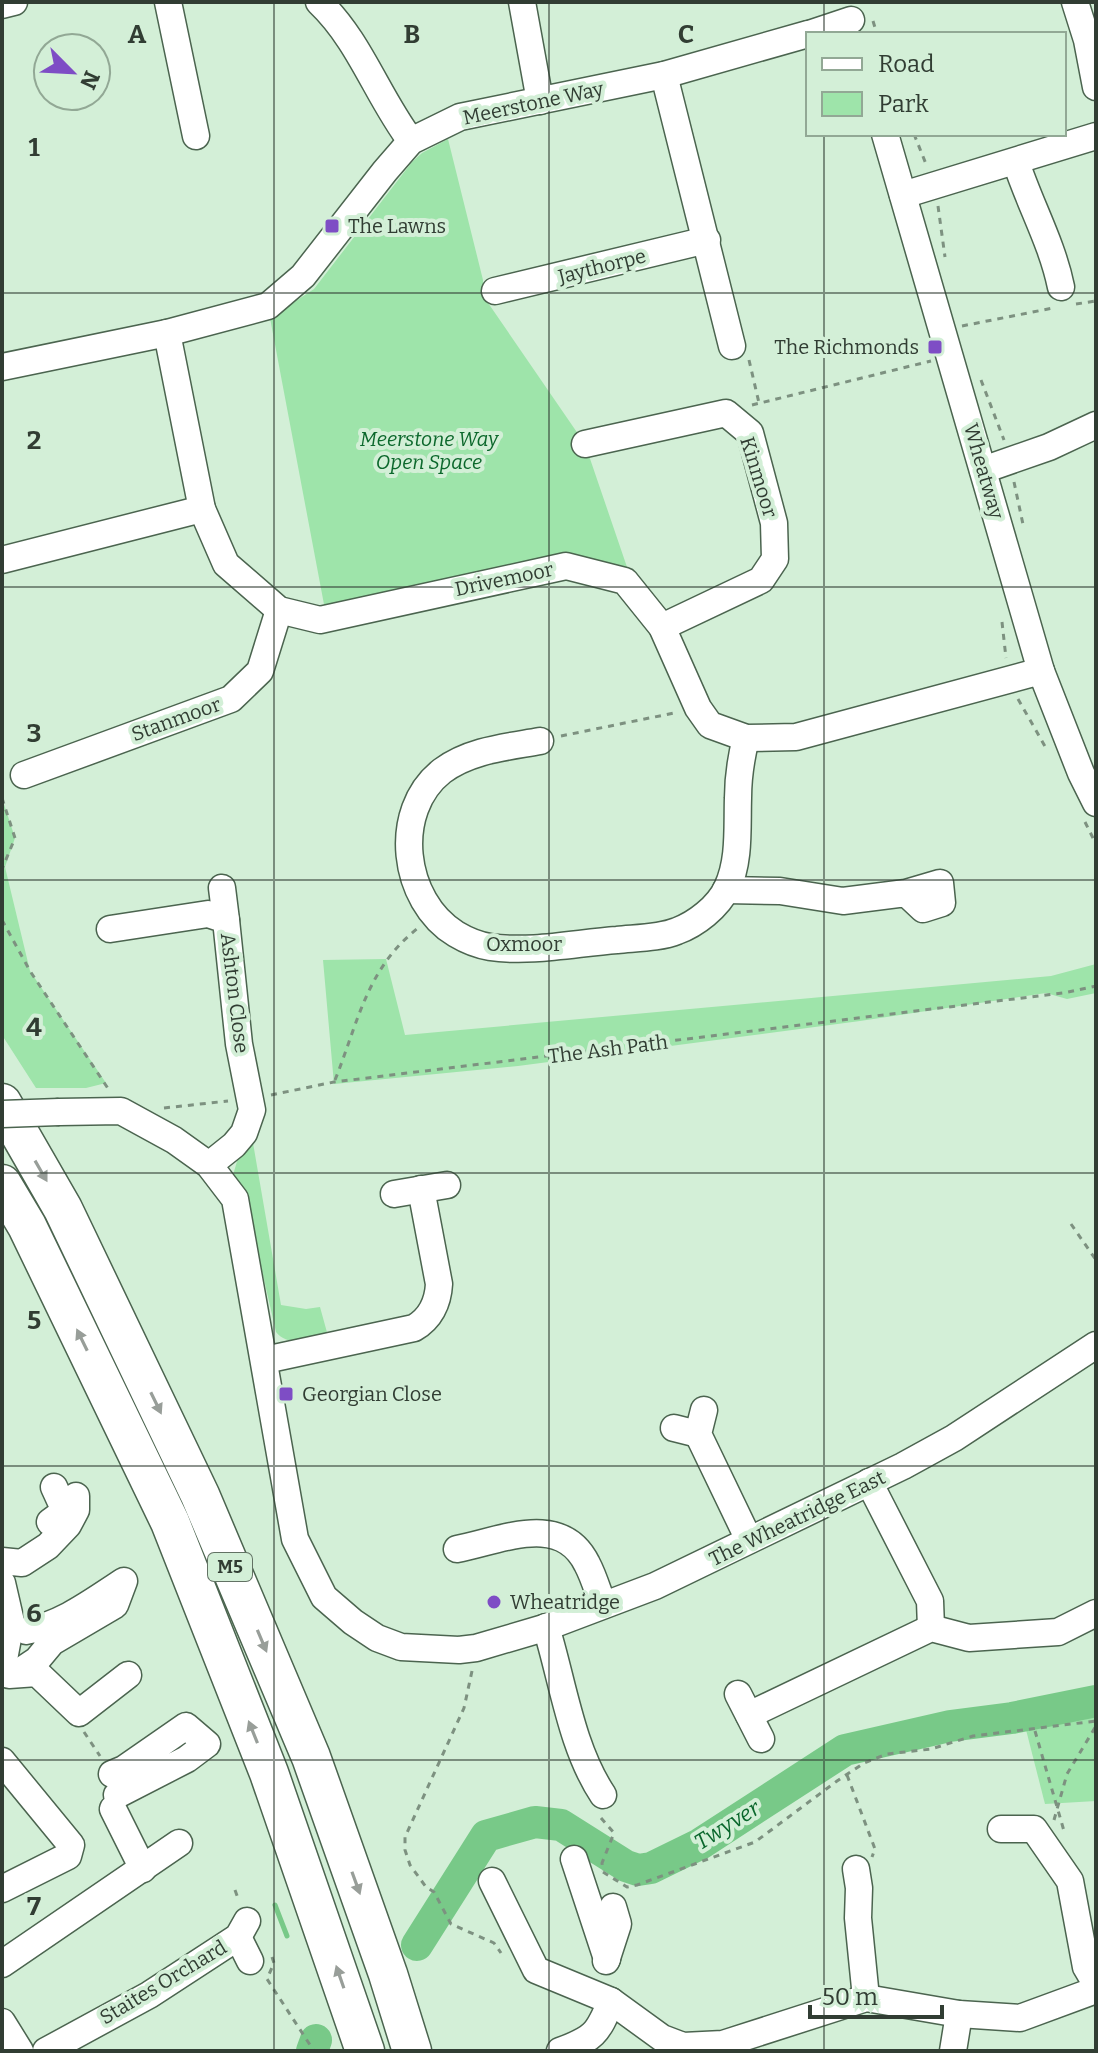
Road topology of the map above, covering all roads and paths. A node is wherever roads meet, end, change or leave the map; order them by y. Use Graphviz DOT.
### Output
graph roads {
  1 [pos="14,2"];
  2 [pos="168,2"];
  3 [pos="319,2"];
  4 [pos="522,2"];
  5 [pos="1075,2"];
  6 [pos="2,5"];
  7 [pos="851,19"];
  8 [pos="814,32"];
  9 [pos="806,35"];
  10 [pos="664,75"];
  11 [pos="1096,87"];
  12 [pos="540,101"];
  13 [pos="196,136"];
  14 [pos="886,136"];
  15 [pos="1096,136"];
  16 [pos="411,141"];
  17 [pos="1016,162"];
  18 [pos="903,195"];
  19 [pos="707,240"];
  20 [pos="1055,287"];
  21 [pos="510,294"];
  22 [pos="1096,301"];
  23 [pos="941,329"];
  24 [pos="167,333"];
  25 [pos="724,338"];
  26 [pos="950,356"];
  27 [pos="2,367"];
  28 [pos="759,403"];
  29 [pos="726,413"];
  30 [pos="1096,425"];
  31 [pos="585,444"];
  32 [pos="983,470"];
  33 [pos="202,509"];
  34 [pos="2,560"];
  35 [pos="279,610"];
  36 [pos="662,627"];
  37 [pos="1041,671"];
  38 [pos="698,708"];
  39 [pos="746,738"];
  40 [pos="540,741"];
  41 [pos="36,777"];
  42 [pos="2,798"];
  43 [pos="1096,803"];
  44 [pos="2,869"];
  45 [pos="222,888"];
  46 [pos="726,890"];
  47 [pos="906,893"];
  48 [pos="2,920"];
  49 [pos="226,920"];
  50 [pos="421,926"];
  51 [pos="121,934"];
  52 [pos="1096,986"];
  53 [pos="334,1082"];
  54 [pos="251,1098"];
  55 [pos="2,1103"];
  56 [pos="164,1108"];
  57 [pos="121,1111"];
  58 [pos="2,1114"];
  59 [pos="209,1165"];
  60 [pos="2,1184"];
  61 [pos="394,1194"];
  62 [pos="1071,1224"];
  63 [pos="1096,1260"];
  64 [pos="1096,1345"];
  65 [pos="265,1360"];
  66 [pos="692,1424"];
  67 [pos="869,1482"];
  68 [pos="65,1492"];
  69 [pos="749,1540"];
  70 [pos="457,1549"];
  71 [pos="2,1559"];
  72 [pos="2,1583"];
  73 [pos="603,1605"];
  74 [pos="1096,1613"];
  75 [pos="18,1626"];
  76 [pos="546,1627"];
  77 [pos="931,1628"];
  78 [pos="476,1648"];
  79 [pos="19,1671"];
  80 [pos="128,1675"];
  81 [pos="1096,1723"];
  82 [pos="761,1739"];
  83 [pos="2,1761"];
  84 [pos="847,1775"];
  85 [pos="600,1778"];
  86 [pos="114,1793"];
  87 [pos="1001,1829"];
  88 [pos="611,1839"];
  89 [pos="1043,1841"];
  90 [pos="179,1843"];
  91 [pos="574,1859"];
  92 [pos="143,1869"];
  93 [pos="492,1881"];
  94 [pos="852,1882"];
  95 [pos="2,1889"];
  96 [pos="613,1907"];
  97 [pos="242,1929"];
  98 [pos="607,1959"];
  99 [pos="250,1961"];
  100 [pos="2,1964"];
  101 [pos="536,1970"];
  102 [pos="1096,1987"];
  103 [pos="601,1996"];
  104 [pos="866,1998"];
  105 [pos="959,2014"];
  106 [pos="2,2022"];
  107 [pos="20,2051"];
  108 [pos="46,2051"];
  109 [pos="314,2051"];
  110 [pos="365,2051"];
  111 [pos="412,2051"];
  112 [pos="560,2051"];
  113 [pos="953,2051"];
  1 -- 6 [label="street"];
  2 -- 13 [label="street"];
  3 -- 16 [label="street"];
  4 -- 12 [label="street"];
  5 -- 11 [label="street"];
  7 -- 8 [label="street, Meerstone Way"];
  9 -- 10 [label="street, Meerstone Way"];
  10 -- 12 [label="street, Meerstone Way"];
  10 -- 19 [label="street"];
  12 -- 16 [label="street, Meerstone Way"];
  14 -- 18 [label="street, Wheatway"];
  15 -- 17 [label="street"];
  16 -- 24 [label="street, Meerstone Way"];
  17 -- 18 [label="street"];
  17 -- 20 [label="street"];
  18 -- 23 [label="street, Wheatway"];
  19 -- 21 [label="street, Jaythorpe"];
  19 -- 25 [label="street"];
  20 -- 22 [label="path"];
  20 -- 23 [label="path"];
  23 -- 26 [label="street, Wheatway"];
  24 -- 27 [label="street, Meerstone Way"];
  24 -- 33 [label="street, Drivemoor"];
  25 -- 28 [label="path"];
  26 -- 28 [label="path"];
  26 -- 32 [label="street, Wheatway"];
  28 -- 29 [label="path"];
  29 -- 31 [label="street, Kinmoor"];
  29 -- 36 [label="street, Kinmoor"];
  30 -- 32 [label="street"];
  32 -- 37 [label="street, Wheatway"];
  33 -- 34 [label="street"];
  33 -- 35 [label="street, Drivemoor"];
  35 -- 36 [label="street, Drivemoor"];
  35 -- 41 [label="street, Stanmoor"];
  36 -- 38 [label="street, Drivemoor"];
  37 -- 39 [label="street, Drivemoor"];
  37 -- 43 [label="street, Wheatway"];
  38 -- 39 [label="street, Drivemoor"];
  38 -- 40 [label="path"];
  39 -- 46 [label="street, Oxmoor"];
  40 -- 46 [label="street, Oxmoor"];
  42 -- 44 [label="path"];
  45 -- 49 [label="street"];
  46 -- 47 [label="street"];
  48 -- 57 [label="path"];
  49 -- 51 [label="street, Ashton Close"];
  49 -- 54 [label="street, Ashton Close"];
  50 -- 53 [label="path"];
  52 -- 53 [label="path, The Ash Path"];
  53 -- 54 [label="path, The Ash Path"];
  54 -- 56 [label="path, The Ash Path"];
  54 -- 59 [label="street, Ashton Close"];
  55 -- 111 [label="highway, M5, one-way"];
  57 -- 58 [label="street, bridge"];
  57 -- 59 [label="street"];
  59 -- 65 [label="street"];
  110 -- 60 [label="highway, M5, one-way"];
  61 -- 65 [label="street"];
  62 -- 63 [label="path"];
  64 -- 67 [label="street, The Wheatridge East"];
  65 -- 78 [label="street"];
  66 -- 69 [label="street"];
  67 -- 69 [label="street, The Wheatridge East"];
  67 -- 77 [label="street"];
  68 -- 71 [label="street"];
  69 -- 73 [label="street, The Wheatridge East"];
  70 -- 73 [label="street"];
  72 -- 75 [label="street"];
  73 -- 76 [label="street, The Wheatridge East"];
  74 -- 77 [label="street"];
  75 -- 79 [label="street"];
  75 -- 79 [label="street"];
  75 -- 79 [label="street"];
  76 -- 78 [label="street, The Wheatridge East"];
  76 -- 85 [label="street"];
  77 -- 82 [label="street"];
  78 -- 101 [label="path"];
  79 -- 80 [label="street"];
  81 -- 84 [label="path"];
  81 -- 89 [label="path"];
  83 -- 95 [label="street"];
  84 -- 88 [label="path"];
  84 -- 94 [label="path"];
  86 -- 92 [label="street"];
  87 -- 89 [label="street"];
  89 -- 102 [label="street"];
  90 -- 92 [label="street"];
  91 -- 98 [label="street"];
  92 -- 100 [label="street"];
  93 -- 101 [label="street"];
  94 -- 104 [label="street"];
  96 -- 98 [label="street"];
  97 -- 99 [label="street, Staites Orchard"];
  97 -- 108 [label="street, Staites Orchard"];
  97 -- 109 [label="path"];
  98 -- 103 [label="street"];
  101 -- 103 [label="street"];
  102 -- 105 [label="street"];
  103 -- 104 [label="street"];
  103 -- 112 [label="street"];
  104 -- 105 [label="street"];
  105 -- 113 [label="street"];
  106 -- 107 [label="street"];
}
